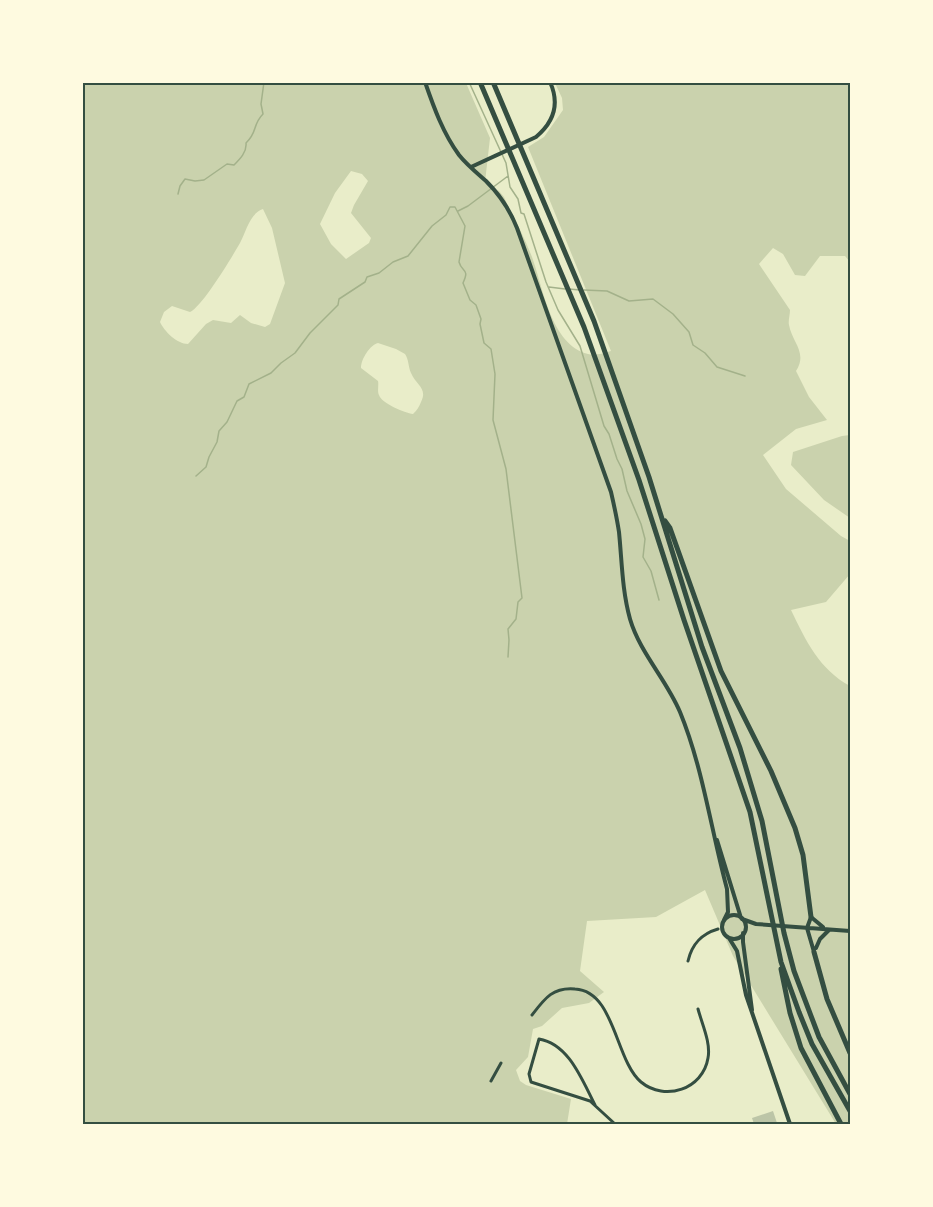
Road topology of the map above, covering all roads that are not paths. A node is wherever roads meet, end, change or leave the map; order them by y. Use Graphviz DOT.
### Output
graph roads {
  1 [pos="425,82"];
  2 [pos="480,82"];
  3 [pos="494,82"];
  4 [pos="550,82"];
  5 [pos="471,167"];
  6 [pos="661,515"];
  7 [pos="713,831"];
  8 [pos="811,917"];
  9 [pos="741,918"];
  10 [pos="724,920"];
  11 [pos="756,924"];
  12 [pos="718,928"];
  13 [pos="806,928"];
  14 [pos="829,930"];
  15 [pos="850,931"];
  16 [pos="744,932"];
  17 [pos="729,938"];
  18 [pos="814,952"];
  19 [pos="688,961"];
  20 [pos="781,962"];
  21 [pos="698,1009"];
  22 [pos="532,1015"];
  23 [pos="753,1016"];
  24 [pos="850,1053"];
  25 [pos="501,1063"];
  26 [pos="491,1081"];
  27 [pos="850,1094"];
  28 [pos="595,1106"];
  29 [pos="850,1111"];
  30 [pos="615,1125"];
  31 [pos="790,1125"];
  32 [pos="841,1125"];
  1 -- 5 [label="street"];
  2 -- 20 [label="highway"];
  3 -- 6 [label="highway"];
  4 -- 5 [label="street"];
  5 -- 7 [label="street"];
  6 -- 8 [label="highway"];
  6 -- 27 [label="highway"];
  7 -- 9 [label="street"];
  7 -- 10 [label="street"];
  8 -- 13 [label="street"];
  8 -- 14 [label="street"];
  9 -- 10 [label="street"];
  9 -- 11 [label="street"];
  9 -- 16 [label="street"];
  10 -- 17 [label="street"];
  11 -- 13 [label="street"];
  11 -- 16 [label="street"];
  12 -- 19 [label="street"];
  13 -- 14 [label="street"];
  13 -- 18 [label="street"];
  14 -- 15 [label="street"];
  14 -- 18 [label="street"];
  16 -- 17 [label="street"];
  16 -- 23 [label="street"];
  17 -- 23 [label="street"];
  18 -- 24 [label="highway"];
  20 -- 29 [label="highway"];
  20 -- 32 [label="highway"];
  21 -- 22 [label="street"];
  23 -- 31 [label="street"];
  25 -- 26 [label="street"];
  28 -- 28 [label="street"];
  28 -- 30 [label="street"];
}
